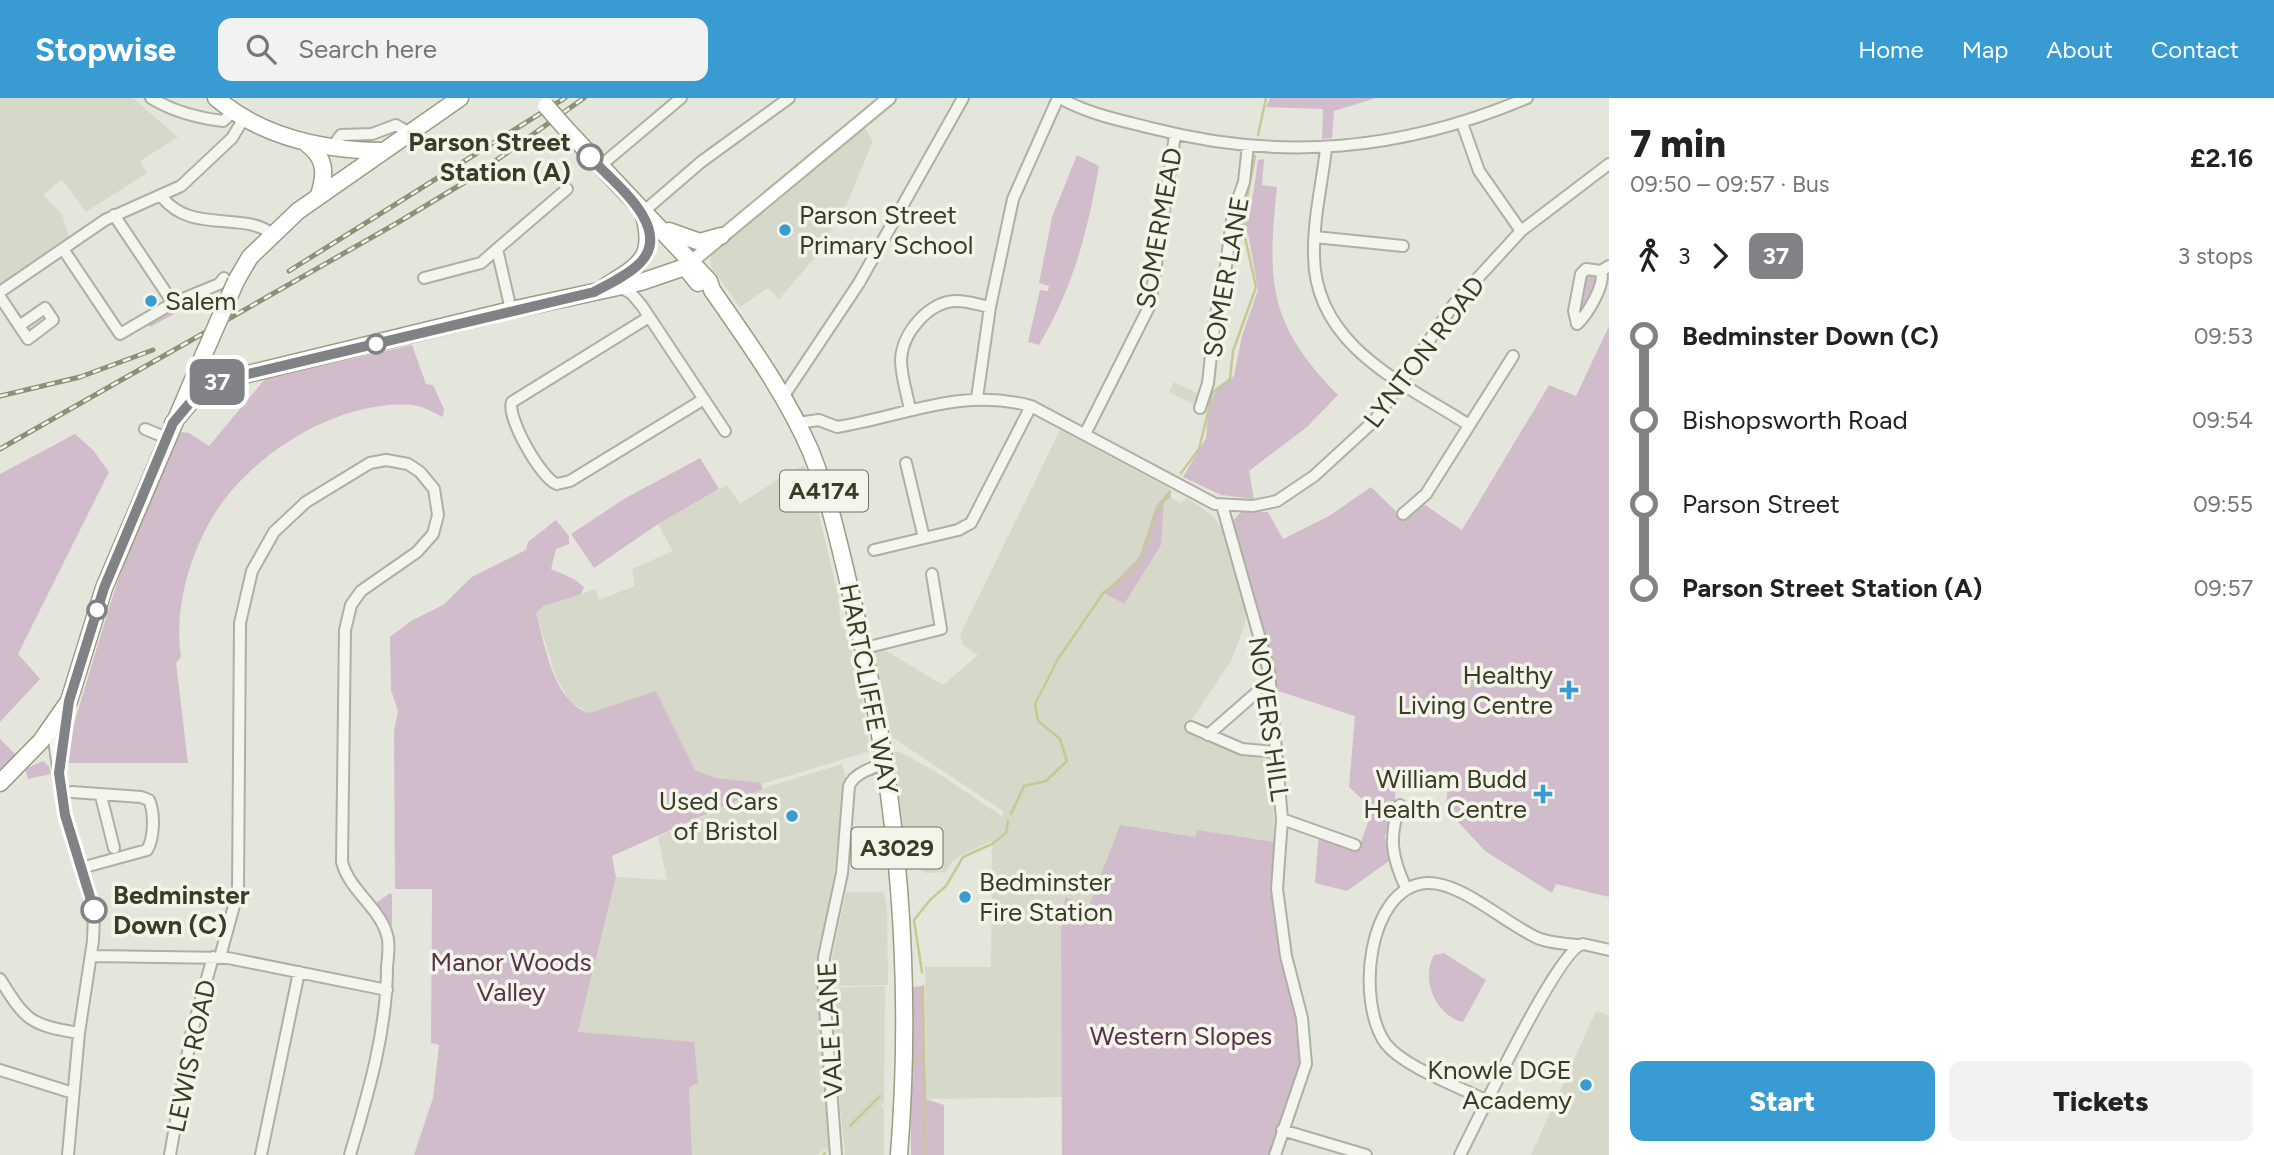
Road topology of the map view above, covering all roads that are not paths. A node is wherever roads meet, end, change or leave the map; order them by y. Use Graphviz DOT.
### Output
graph roads {
  1 [pos="151,98"];
  2 [pos="216,98"];
  3 [pos="460,98"];
  4 [pos="681,98"];
  5 [pos="789,98"];
  6 [pos="889,98"];
  7 [pos="963,98"];
  8 [pos="1059,98"];
  9 [pos="1527,98"];
  10 [pos="542,102"];
  11 [pos="238,111"];
  12 [pos="1462,122"];
  13 [pos="410,133"];
  14 [pos="1175,135"];
  15 [pos="303,141"];
  16 [pos="1253,146"];
  17 [pos="332,147"];
  18 [pos="1326,149"];
  19 [pos="381,151"];
  20 [pos="1609,163"];
  21 [pos="599,167"];
  22 [pos="567,189"];
  23 [pos="318,195"];
  24 [pos="162,197"];
  25 [pos="643,212"];
  26 [pos="114,215"];
  27 [pos="661,226"];
  28 [pos="1521,232"];
  29 [pos="273,234"];
  30 [pos="720,236"];
  31 [pos="1315,237"];
  32 [pos="1403,246"];
  33 [pos="62,249"];
  34 [pos="497,249"];
  35 [pos="641,262"];
  36 [pos="689,263"];
  37 [pos="1605,268"];
  38 [pos="424,278"];
  39 [pos="230,280"];
  40 [pos="640,282"];
  41 [pos="619,287"];
  42 [pos="594,292"];
  43 [pos="0,294"];
  44 [pos="173,303"];
  45 [pos="642,306"];
  46 [pos="990,307"];
  47 [pos="511,310"];
  48 [pos="649,317"];
  49 [pos="19,326"];
  50 [pos="204,354"];
  51 [pos="1513,356"];
  52 [pos="219,381"];
  53 [pos="1402,382"];
  54 [pos="783,397"];
  55 [pos="977,398"];
  56 [pos="704,399"];
  57 [pos="1031,406"];
  58 [pos="1200,408"];
  59 [pos="910,409"];
  60 [pos="815,420"];
  61 [pos="797,423"];
  62 [pos="1469,425"];
  63 [pos="145,429"];
  64 [pos="170,430"];
  65 [pos="725,431"];
  66 [pos="1085,434"];
  67 [pos="804,439"];
  68 [pos="906,463"];
  69 [pos="1222,505"];
  70 [pos="1403,514"];
  71 [pos="923,538"];
  72 [pos="839,546"];
  73 [pos="874,550"];
  74 [pos="932,574"];
  75 [pos="865,648"];
  76 [pos="1256,693"];
  77 [pos="69,701"];
  78 [pos="52,727"];
  79 [pos="1191,727"];
  80 [pos="1208,735"];
  81 [pos="1274,752"];
  82 [pos="27,755"];
  83 [pos="887,764"];
  84 [pos="59,773"];
  85 [pos="0,783"];
  86 [pos="72,792"];
  87 [pos="101,796"];
  88 [pos="1400,806"];
  89 [pos="1282,819"];
  90 [pos="1355,845"];
  91 [pos="114,848"];
  92 [pos="81,868"];
  93 [pos="1406,888"];
  94 [pos="1577,945"];
  95 [pos="1609,950"];
  96 [pos="92,956"];
  97 [pos="217,957"];
  98 [pos="299,972"];
  99 [pos="0,979"];
  100 [pos="387,990"];
  101 [pos="79,1033"];
  102 [pos="0,1070"];
  103 [pos="73,1093"];
  104 [pos="1487,1101"];
  105 [pos="1282,1130"];
  106 [pos="1339,1151"];
  107 [pos="68,1155"];
  108 [pos="170,1155"];
  109 [pos="261,1155"];
  110 [pos="350,1155"];
  111 [pos="836,1155"];
  112 [pos="899,1155"];
  113 [pos="1275,1155"];
  114 [pos="1366,1155"];
  115 [pos="1460,1155"];
  1 -- 11 [label="street"];
  2 -- 11 [label="highway"];
  3 -- 13 [label="highway"];
  4 -- 21 [label="street"];
  5 -- 25 [label="street"];
  6 -- 30 [label="main road"];
  7 -- 54 [label="street"];
  8 -- 14 [label="street"];
  8 -- 46 [label="street"];
  9 -- 12 [label="street"];
  10 -- 21 [label="highway, bridge"];
  11 -- 15 [label="highway"];
  11 -- 24 [label="street"];
  12 -- 18 [label="street"];
  12 -- 28 [label="street"];
  13 -- 17 [label="street"];
  13 -- 19 [label="highway"];
  14 -- 16 [label="street"];
  14 -- 66 [label="street, SOMERMEAD"];
  15 -- 17 [label="highway"];
  15 -- 23 [label="highway"];
  16 -- 18 [label="street"];
  16 -- 58 [label="street, SOMER LANE"];
  17 -- 19 [label="highway"];
  18 -- 31 [label="street"];
  19 -- 23 [label="highway"];
  20 -- 28 [label="street, LYNTON ROAD"];
  21 -- 25 [label="highway"];
  22 -- 34 [label="street"];
  23 -- 29 [label="highway"];
  24 -- 26 [label="street"];
  24 -- 29 [label="street"];
  25 -- 27 [label="highway"];
  25 -- 35 [label="highway"];
  26 -- 33 [label="street"];
  26 -- 44 [label="street"];
  27 -- 30 [label="highway"];
  27 -- 36 [label="highway"];
  28 -- 53 [label="street, LYNTON ROAD"];
  29 -- 39 [label="highway"];
  30 -- 36 [label="main road"];
  31 -- 32 [label="street"];
  31 -- 53 [label="street"];
  33 -- 43 [label="street"];
  33 -- 44 [label="street"];
  34 -- 38 [label="street"];
  34 -- 47 [label="street"];
  35 -- 40 [label="highway"];
  35 -- 42 [label="highway"];
  36 -- 40 [label="highway"];
  36 -- 54 [label="highway, A4174"];
  37 -- 37 [label="street"];
  39 -- 44 [label="street"];
  39 -- 50 [label="highway, bridge"];
  40 -- 41 [label="highway"];
  40 -- 45 [label="street"];
  41 -- 42 [label="highway"];
  41 -- 45 [label="street"];
  42 -- 47 [label="highway"];
  43 -- 49 [label="street"];
  45 -- 48 [label="street"];
  46 -- 55 [label="street"];
  46 -- 59 [label="street"];
  47 -- 52 [label="highway"];
  48 -- 56 [label="street"];
  48 -- 56 [label="street"];
  50 -- 52 [label="highway"];
  50 -- 64 [label="highway"];
  51 -- 62 [label="street"];
  52 -- 64 [label="highway"];
  53 -- 62 [label="street"];
  53 -- 69 [label="street, LYNTON ROAD"];
  54 -- 61 [label="highway, A4174"];
  55 -- 57 [label="street"];
  55 -- 59 [label="street"];
  56 -- 65 [label="street"];
  57 -- 66 [label="street"];
  57 -- 71 [label="street"];
  59 -- 60 [label="street"];
  60 -- 61 [label="street"];
  60 -- 67 [label="street"];
  61 -- 67 [label="highway, A4174"];
  62 -- 70 [label="street"];
  63 -- 64 [label="street"];
  64 -- 77 [label="highway"];
  66 -- 69 [label="street"];
  67 -- 72 [label="highway, HARTCLIFFE WAY / A4174"];
  68 -- 71 [label="street"];
  69 -- 81 [label="street, NOVERS HILL"];
  71 -- 73 [label="street"];
  72 -- 75 [label="highway, HARTCLIFFE WAY / A3029"];
  74 -- 75 [label="street"];
  75 -- 83 [label="highway, HARTCLIFFE WAY / A3029"];
  76 -- 80 [label="street"];
  77 -- 78 [label="highway"];
  77 -- 84 [label="street"];
  78 -- 82 [label="highway"];
  78 -- 84 [label="street"];
  79 -- 80 [label="street"];
  80 -- 81 [label="street"];
  81 -- 89 [label="street, NOVERS HILL"];
  82 -- 84 [label="street"];
  82 -- 85 [label="highway"];
  83 -- 111 [label="street, VALE LANE"];
  83 -- 112 [label="highway, HARTCLIFFE WAY / A3029"];
  84 -- 92 [label="street"];
  86 -- 87 [label="street"];
  87 -- 91 [label="street"];
  87 -- 92 [label="street"];
  88 -- 93 [label="street"];
  89 -- 90 [label="street, NOVERS HILL"];
  89 -- 105 [label="street"];
  92 -- 96 [label="street"];
  93 -- 94 [label="street"];
  93 -- 104 [label="street"];
  94 -- 95 [label="street"];
  94 -- 104 [label="street"];
  96 -- 97 [label="street"];
  96 -- 101 [label="street"];
  97 -- 98 [label="street"];
  97 -- 100 [label="street, LEWIS ROAD"];
  97 -- 108 [label="street, LEWIS ROAD"];
  98 -- 100 [label="street"];
  98 -- 109 [label="street"];
  99 -- 101 [label="street"];
  100 -- 110 [label="street, LEWIS ROAD"];
  101 -- 103 [label="street"];
  102 -- 103 [label="street"];
  103 -- 107 [label="street"];
  104 -- 115 [label="street"];
  105 -- 106 [label="street"];
  105 -- 113 [label="street"];
  106 -- 114 [label="street"];
}
